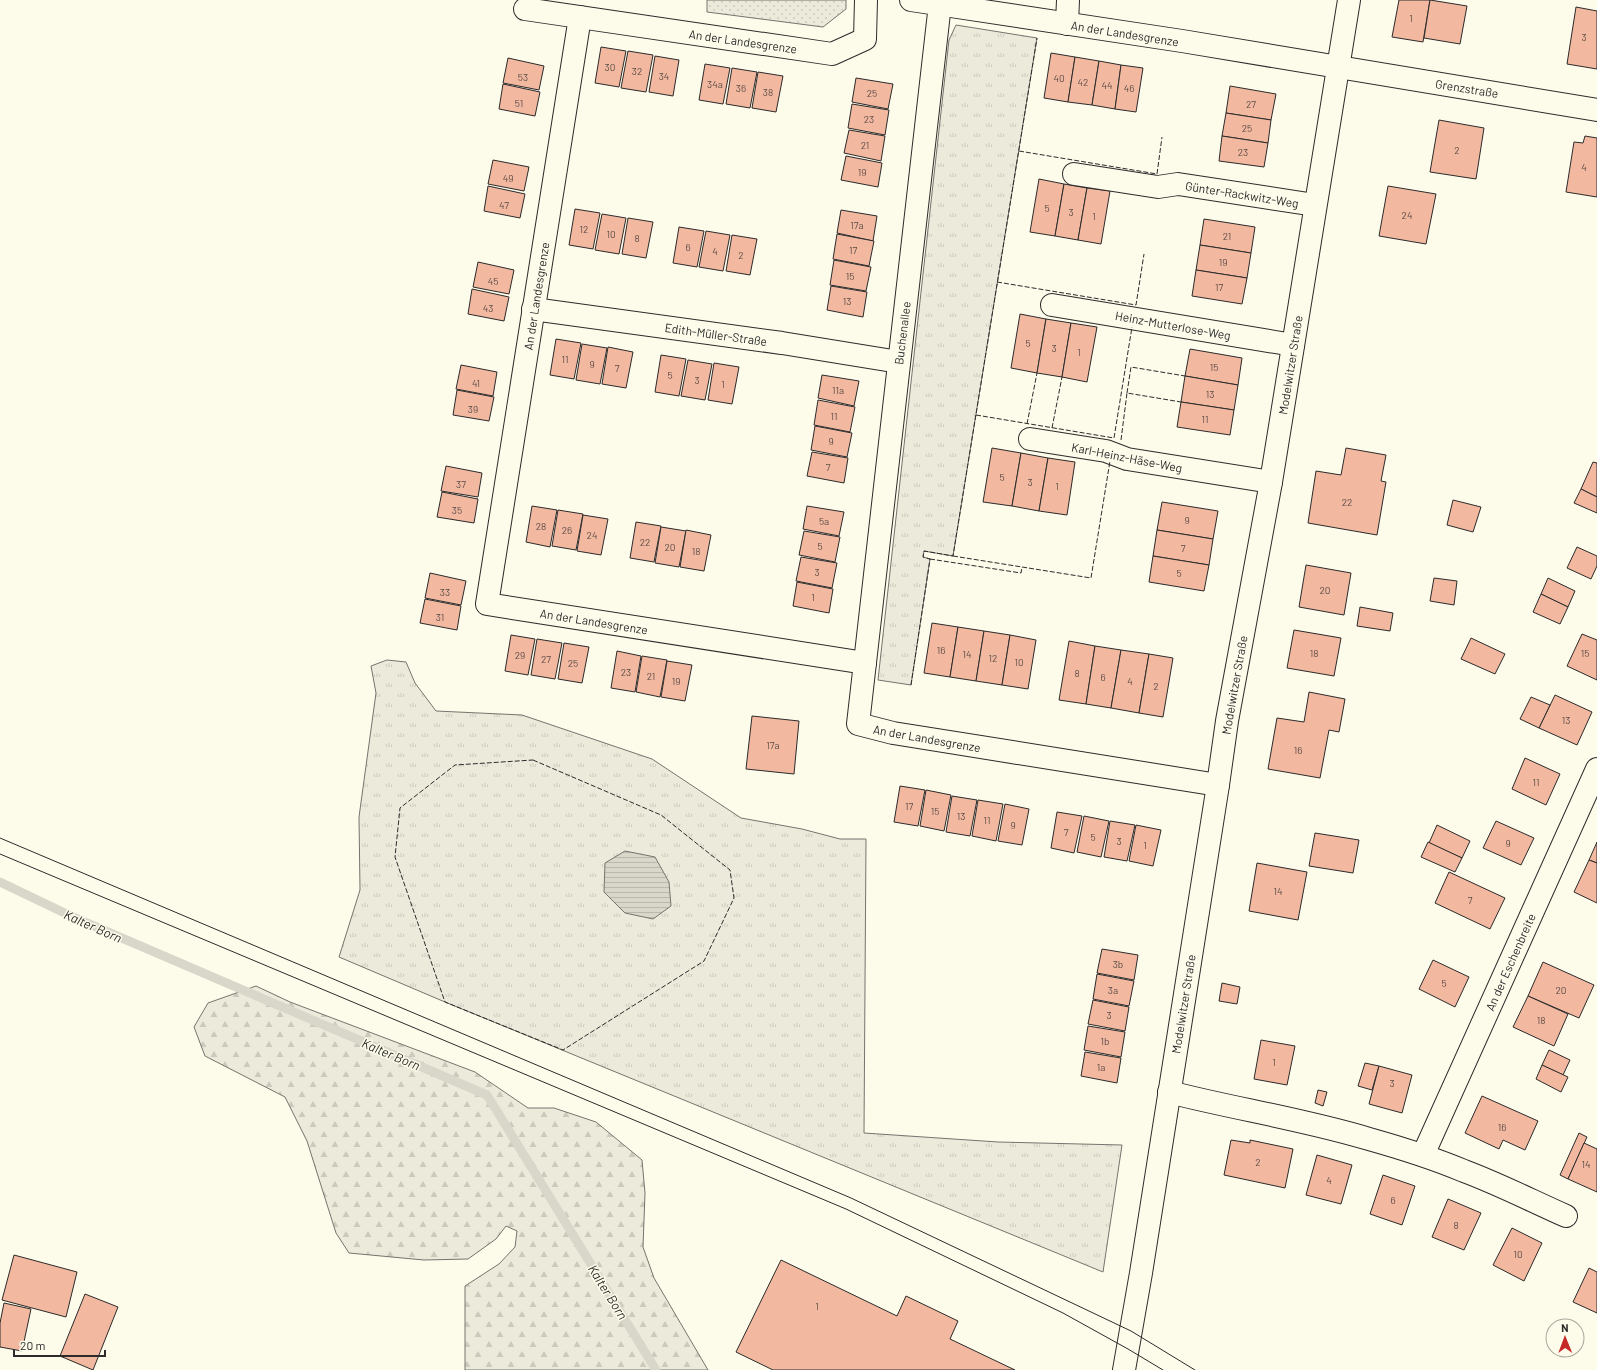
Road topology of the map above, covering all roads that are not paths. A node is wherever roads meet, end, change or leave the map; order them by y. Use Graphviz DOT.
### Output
graph roads {
  1 [pos="866,0"];
  2 [pos="912,0"];
  3 [pos="1068,0"];
  4 [pos="1349,0"];
  5 [pos="940,4"];
  6 [pos="525,8"];
  7 [pos="580,17"];
  8 [pos="1067,24"];
  9 [pos="1338,67"];
  10 [pos="1597,110"];
  11 [pos="1074,174"];
  12 [pos="1315,205"];
  13 [pos="1052,305"];
  14 [pos="533,309"];
  15 [pos="1293,345"];
  16 [pos="899,362"];
  17 [pos="1030,439"];
  18 [pos="1270,482"];
  19 [pos="865,663"];
  20 [pos="1597,769"];
  21 [pos="1218,785"];
  22 [pos="1169,1092"];
  23 [pos="1423,1155"];
  24 [pos="1566,1216"];
  25 [pos="1124,1370"];
  1 -- 7 [label="street, An der Landesgrenze"];
  2 -- 5 [label="street, An der Landesgrenze"];
  3 -- 8 [label="street"];
  4 -- 9 [label="street, Modelwitzer Straße"];
  5 -- 8 [label="street, An der Landesgrenze"];
  5 -- 16 [label="street, Buchenallee"];
  6 -- 7 [label="street, An der Landesgrenze"];
  7 -- 14 [label="street, An der Landesgrenze"];
  8 -- 9 [label="street, An der Landesgrenze"];
  9 -- 10 [label="street, Grenzstraße"];
  9 -- 12 [label="street, Modelwitzer Straße"];
  11 -- 12 [label="street, Günter-Rackwitz-Weg"];
  12 -- 15 [label="street, Modelwitzer Straße"];
  13 -- 15 [label="street, Heinz-Mutterlose-Weg"];
  14 -- 16 [label="street, Edith-Müller-Straße"];
  14 -- 19 [label="street, An der Landesgrenze"];
  15 -- 18 [label="street, Modelwitzer Straße"];
  16 -- 19 [label="street, Buchenallee"];
  17 -- 18 [label="street, Karl-Heinz-Häse-Weg"];
  18 -- 21 [label="street, Modelwitzer Straße"];
  19 -- 21 [label="street, An der Landesgrenze"];
  20 -- 23 [label="street, An der Eschenbreite"];
  21 -- 22 [label="street, Modelwitzer Straße"];
  22 -- 23 [label="street"];
  22 -- 25 [label="street, Modelwitzer Straße"];
  23 -- 24 [label="street"];
}
